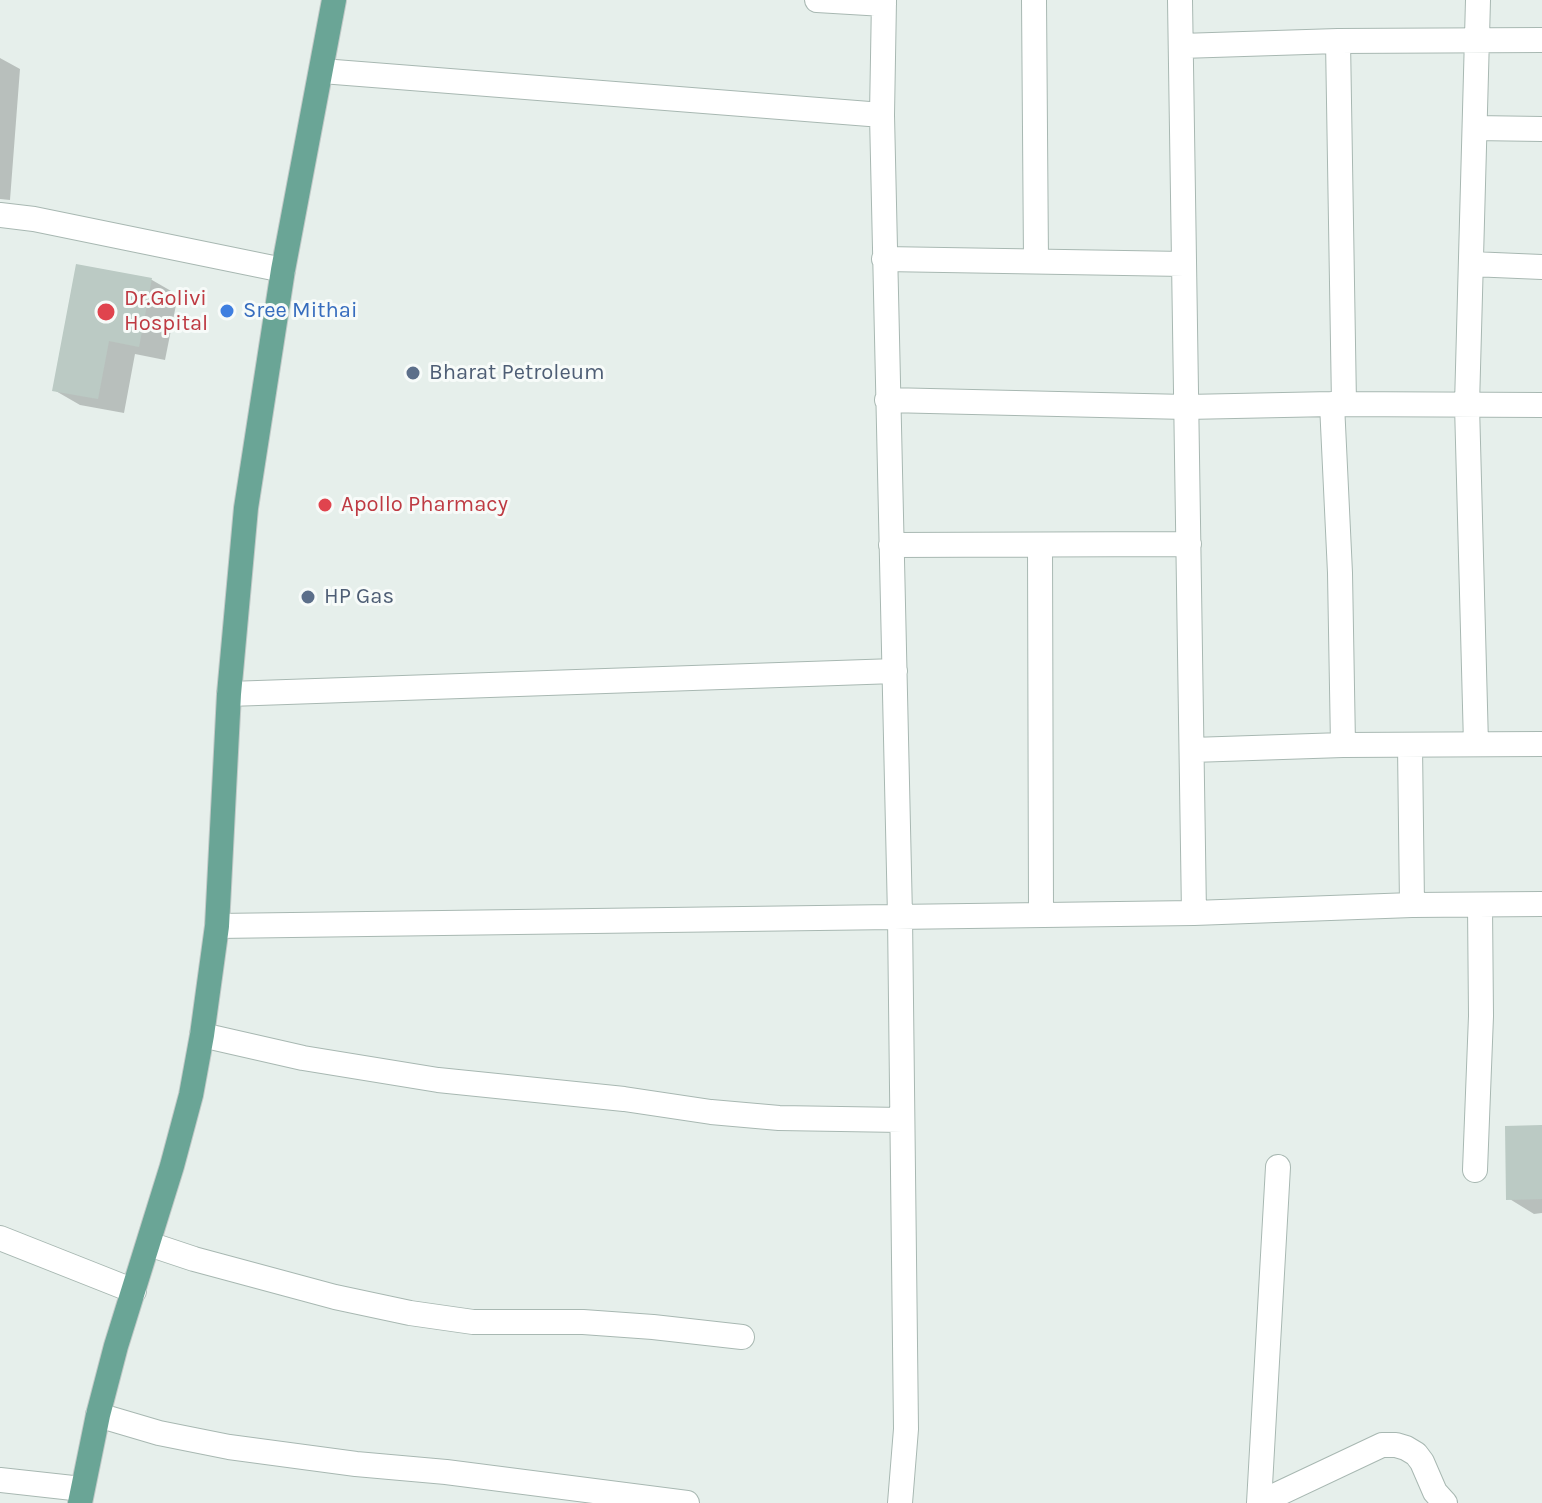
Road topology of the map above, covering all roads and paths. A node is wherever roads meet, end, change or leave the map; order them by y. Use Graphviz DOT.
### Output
graph roads {
  1 [pos="334,0"];
  2 [pos="817,0"];
  3 [pos="1034,0"];
  4 [pos="1180,0"];
  5 [pos="1478,0"];
  6 [pos="884,2"];
  7 [pos="1542,40"];
  8 [pos="1338,41"];
  9 [pos="1477,41"];
  10 [pos="1181,46"];
  11 [pos="322,71"];
  12 [pos="882,115"];
  13 [pos="1475,128"];
  14 [pos="1542,129"];
  15 [pos="0,215"];
  16 [pos="884,259"];
  17 [pos="1036,261"];
  18 [pos="1184,264"];
  19 [pos="1471,264"];
  20 [pos="1542,267"];
  21 [pos="283,270"];
  22 [pos="887,400"];
  23 [pos="1338,404"];
  24 [pos="1467,405"];
  25 [pos="1542,405"];
  26 [pos="1186,407"];
  27 [pos="1189,544"];
  28 [pos="891,545"];
  29 [pos="1040,545"];
  30 [pos="895,671"];
  31 [pos="229,694"];
  32 [pos="1476,744"];
  33 [pos="1542,744"];
  34 [pos="1343,745"];
  35 [pos="1410,746"];
  36 [pos="1192,750"];
  37 [pos="1542,904"];
  38 [pos="1412,905"];
  39 [pos="1480,906"];
  40 [pos="1194,913"];
  41 [pos="1041,914"];
  42 [pos="900,916"];
  43 [pos="217,926"];
  44 [pos="202,1035"];
  45 [pos="902,1120"];
  46 [pos="1278,1167"];
  47 [pos="1475,1170"];
  48 [pos="0,1238"];
  49 [pos="149,1244"];
  50 [pos="134,1291"];
  51 [pos="742,1337"];
  52 [pos="98,1415"];
  53 [pos="0,1480"];
  54 [pos="81,1496"];
  55 [pos="1435,1499"];
  56 [pos="687,1503"];
  57 [pos="900,1503"];
  58 [pos="1259,1503"];
  1 -- 11 [label="main road"];
  2 -- 6 [label="street"];
  3 -- 17 [label="street"];
  4 -- 10 [label="street"];
  5 -- 9 [label="street"];
  6 -- 12 [label="street"];
  7 -- 9 [label="street"];
  8 -- 9 [label="street"];
  8 -- 10 [label="street"];
  8 -- 23 [label="street"];
  9 -- 13 [label="street"];
  10 -- 18 [label="street"];
  11 -- 12 [label="street"];
  11 -- 21 [label="main road"];
  12 -- 16 [label="street"];
  13 -- 14 [label="street"];
  13 -- 19 [label="street"];
  15 -- 21 [label="street"];
  16 -- 17 [label="street"];
  16 -- 22 [label="street"];
  17 -- 18 [label="street"];
  18 -- 26 [label="street"];
  19 -- 20 [label="street"];
  19 -- 24 [label="street"];
  21 -- 31 [label="main road"];
  22 -- 26 [label="street"];
  22 -- 28 [label="street"];
  23 -- 24 [label="street"];
  23 -- 26 [label="street"];
  23 -- 34 [label="street"];
  24 -- 25 [label="street"];
  24 -- 32 [label="street"];
  26 -- 27 [label="street"];
  27 -- 29 [label="street"];
  27 -- 36 [label="street"];
  28 -- 29 [label="street"];
  28 -- 30 [label="street"];
  29 -- 41 [label="street"];
  30 -- 31 [label="street"];
  30 -- 42 [label="street"];
  31 -- 43 [label="main road"];
  32 -- 33 [label="street"];
  32 -- 35 [label="street"];
  34 -- 35 [label="street"];
  34 -- 36 [label="street"];
  35 -- 38 [label="street"];
  36 -- 40 [label="street"];
  37 -- 39 [label="street"];
  38 -- 39 [label="street"];
  38 -- 40 [label="street"];
  39 -- 47 [label="street"];
  40 -- 41 [label="street"];
  41 -- 42 [label="street"];
  42 -- 43 [label="street"];
  42 -- 45 [label="street"];
  43 -- 44 [label="main road"];
  44 -- 45 [label="street"];
  44 -- 49 [label="main road"];
  45 -- 57 [label="street"];
  46 -- 58 [label="street"];
  48 -- 50 [label="street"];
  49 -- 50 [label="main road"];
  49 -- 51 [label="street"];
  50 -- 52 [label="main road"];
  52 -- 54 [label="main road"];
  52 -- 56 [label="street"];
  53 -- 54 [label="street"];
  55 -- 58 [label="street"];
}
